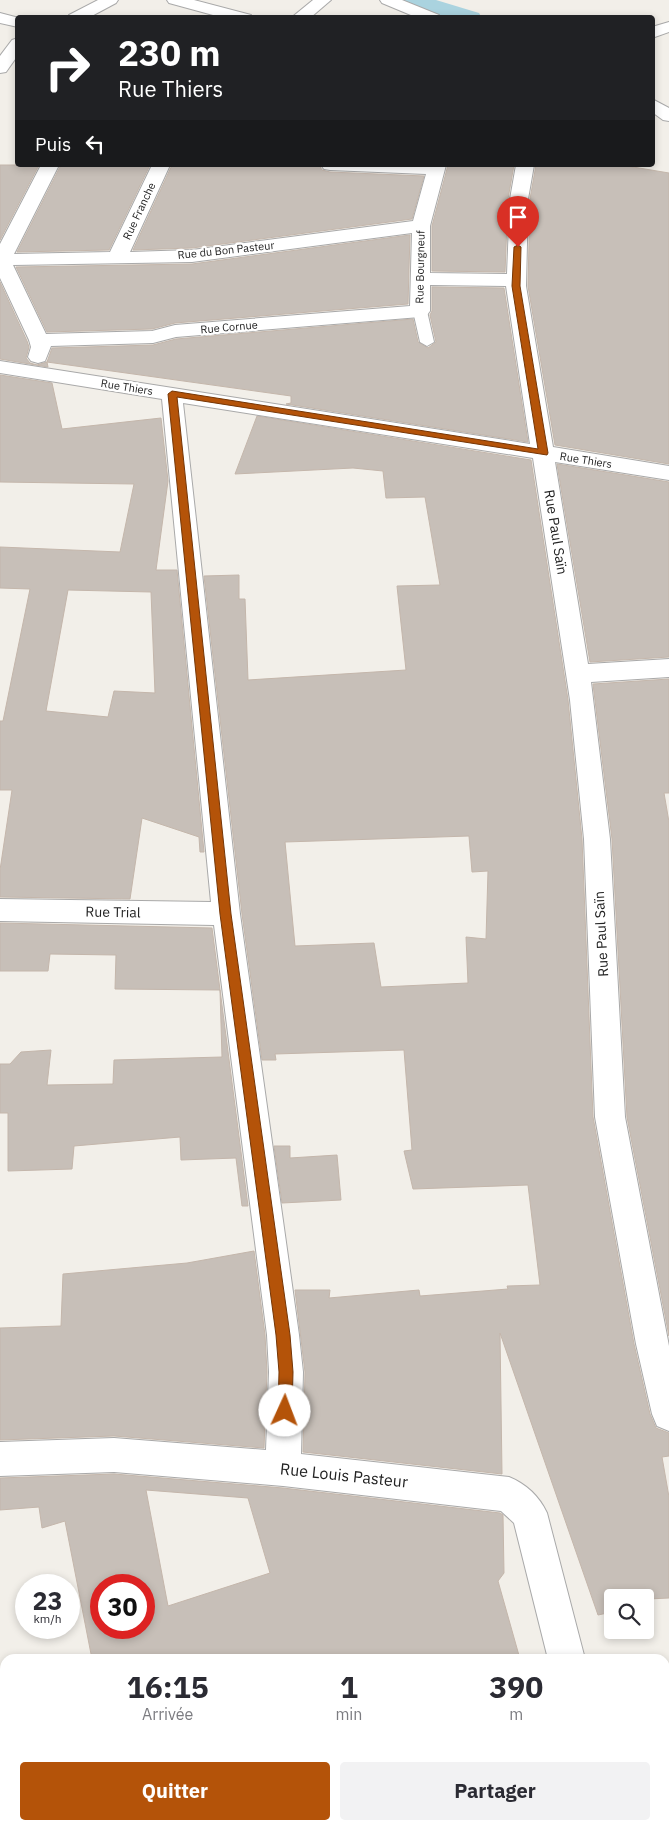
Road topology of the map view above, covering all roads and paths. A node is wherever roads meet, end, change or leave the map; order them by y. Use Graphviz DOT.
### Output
graph roads {
  1 [pos="110,0"];
  2 [pos="175,0"];
  3 [pos="323,0"];
  4 [pos="388,0"];
  5 [pos="81,15"];
  6 [pos="233,15"];
  7 [pos="303,15"];
  8 [pos="426,15"];
  9 [pos="0,18"];
  10 [pos="15,21"];
  11 [pos="669,27"];
  12 [pos="655,32"];
  13 [pos="15,47"];
  14 [pos="0,68"];
  15 [pos="655,106"];
  16 [pos="669,116"];
  17 [pos="49,167"];
  18 [pos="160,167"];
  19 [pos="437,167"];
  20 [pos="525,167"];
  21 [pos="420,226"];
  22 [pos="118,256"];
  23 [pos="1,260"];
  24 [pos="419,280"];
  25 [pos="516,280"];
  26 [pos="420,311"];
  27 [pos="39,340"];
  28 [pos="426,342"];
  29 [pos="0,366"];
  30 [pos="34,372"];
  31 [pos="172,394"];
  32 [pos="543,453"];
  33 [pos="669,473"];
  34 [pos="669,668"];
  35 [pos="579,674"];
  36 [pos="0,910"];
  37 [pos="226,914"];
  38 [pos="669,1414"];
  39 [pos="0,1459"];
  40 [pos="283,1469"];
  41 [pos="566,1654"];
  1 -- 5 [label="street"];
  2 -- 6 [label="street"];
  3 -- 7 [label="street"];
  4 -- 8 [label="street"];
  9 -- 10 [label="street"];
  11 -- 12 [label="street"];
  13 -- 14 [label="street"];
  15 -- 16 [label="street"];
  17 -- 23 [label="street"];
  18 -- 22 [label="street, Rue Franche"];
  19 -- 21 [label="street, Rue Bourgneuf"];
  20 -- 25 [label="street, Rue Paul Saïn"];
  21 -- 22 [label="street, Rue du Bon Pasteur"];
  21 -- 24 [label="street, Rue Bourgneuf"];
  22 -- 23 [label="street, Rue du Bon Pasteur"];
  23 -- 27 [label="street"];
  24 -- 25 [label="street"];
  24 -- 26 [label="street, Rue Bourgneuf"];
  25 -- 32 [label="street, Rue Paul Saïn"];
  26 -- 27 [label="street, Rue Cornue"];
  26 -- 28 [label="lane"];
  27 -- 30 [label="street"];
  29 -- 30 [label="street, Rue Thiers"];
  30 -- 31 [label="street, Rue Thiers"];
  31 -- 32 [label="street, Rue Thiers"];
  31 -- 37 [label="street"];
  32 -- 33 [label="street, Rue Thiers"];
  32 -- 35 [label="street, Rue Paul Saïn"];
  34 -- 35 [label="street"];
  35 -- 38 [label="street, Rue Paul Saïn"];
  36 -- 37 [label="street, Rue Trial"];
  37 -- 40 [label="street"];
  39 -- 40 [label="street, Rue Louis Pasteur"];
  40 -- 41 [label="street, Rue Louis Pasteur"];
}
